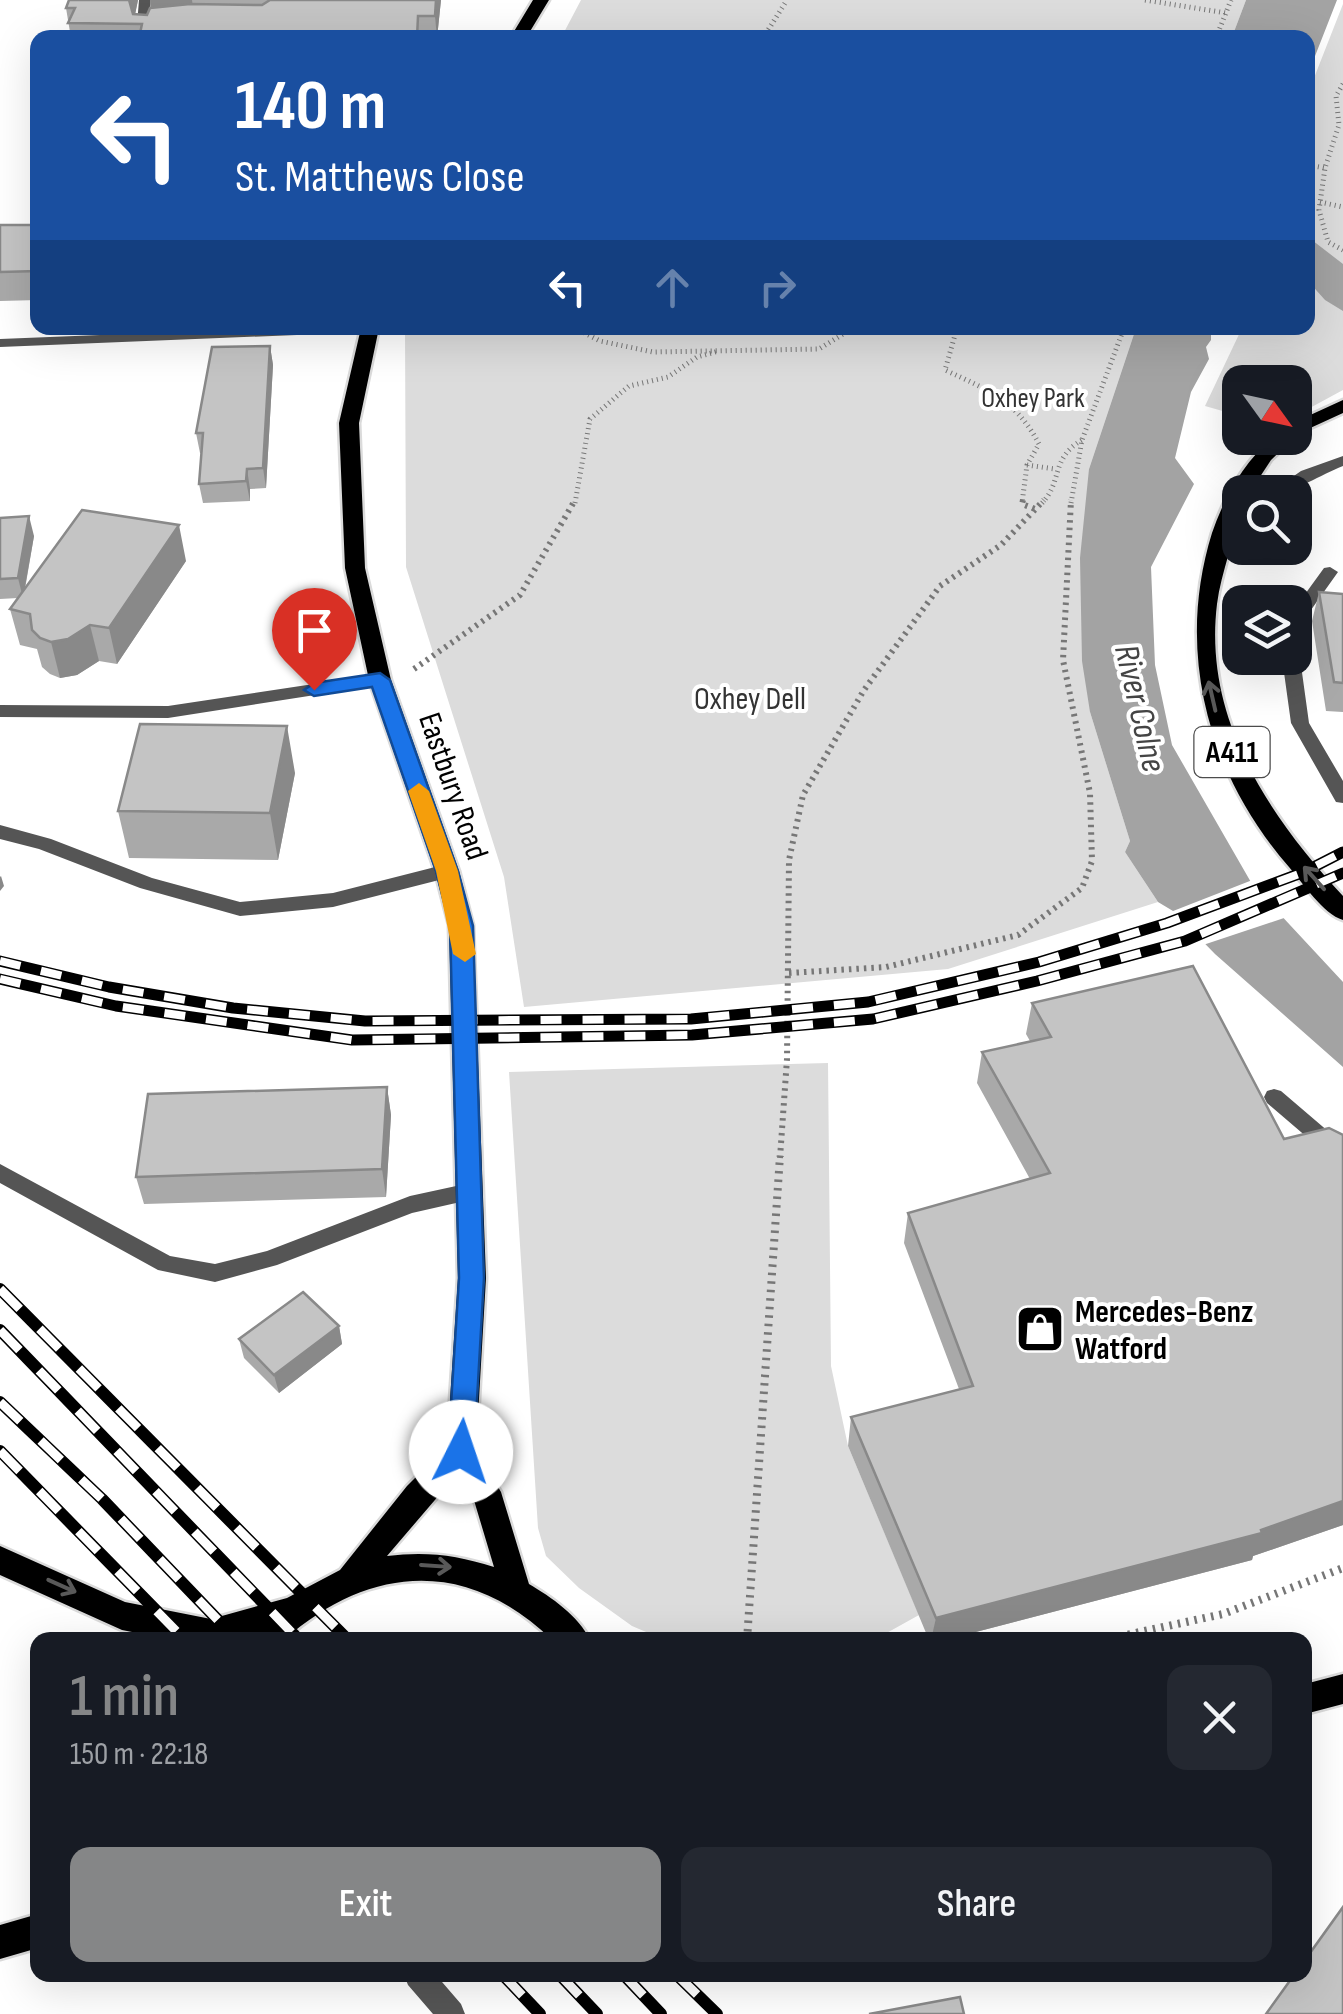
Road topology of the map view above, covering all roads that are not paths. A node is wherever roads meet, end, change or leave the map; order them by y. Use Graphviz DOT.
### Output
graph roads {
  1 [pos="145,0"];
  2 [pos="542,0"];
  3 [pos="149,30"];
  4 [pos="523,30"];
  5 [pos="197,335"];
  6 [pos="368,335"];
  7 [pos="0,343"];
  8 [pos="1343,406"];
  9 [pos="1312,421"];
  10 [pos="1267,455"];
  11 [pos="1343,461"];
  12 [pos="1252,475"];
  13 [pos="1305,475"];
  14 [pos="1222,539"];
  15 [pos="1343,555"];
  16 [pos="1337,574"];
  17 [pos="1312,601"];
  18 [pos="1293,675"];
  19 [pos="380,680"];
  20 [pos="0,711"];
  21 [pos="1343,797"];
  22 [pos="0,832"];
  23 [pos="447,871"];
  24 [pos="1343,910"];
  25 [pos="1274,1097"];
  26 [pos="1343,1156"];
  27 [pos="0,1173"];
  28 [pos="470,1192"];
  29 [pos="461,1452"];
  30 [pos="0,1560"];
  31 [pos="353,1576"];
  32 [pos="516,1590"];
  33 [pos="289,1612"];
  34 [pos="127,1628"];
  35 [pos="194,1632"];
  36 [pos="215,1632"];
  37 [pos="270,1632"];
  38 [pos="567,1632"];
  39 [pos="1343,1689"];
  40 [pos="1312,1697"];
  41 [pos="30,1933"];
  42 [pos="0,1942"];
  43 [pos="424,1982"];
  44 [pos="451,2014"];
  1 -- 3 [label="street"];
  2 -- 4 [label="main road"];
  5 -- 7 [label="street"];
  6 -- 19 [label="main road, Eastbury Road"];
  8 -- 9 [label="main road"];
  10 -- 12 [label="main road, A411"];
  11 -- 13 [label="street"];
  24 -- 14 [label="main road, A411, one-way"];
  15 -- 16 [label="street"];
  16 -- 17 [label="street"];
  18 -- 21 [label="street"];
  19 -- 20 [label="street"];
  19 -- 23 [label="main road, Eastbury Road"];
  22 -- 23 [label="street"];
  23 -- 28 [label="main road, Eastbury Road"];
  25 -- 26 [label="street"];
  27 -- 28 [label="street"];
  28 -- 29 [label="main road, Eastbury Road"];
  29 -- 31 [label="main road"];
  29 -- 32 [label="main road"];
  30 -- 34 [label="main road, one-way"];
  31 -- 32 [label="main road, one-way"];
  31 -- 33 [label="main road"];
  32 -- 38 [label="main road"];
  33 -- 36 [label="main road"];
  33 -- 37 [label="main road"];
  34 -- 35 [label="main road"];
  39 -- 40 [label="main road"];
  41 -- 42 [label="main road"];
  43 -- 44 [label="street"];
}
